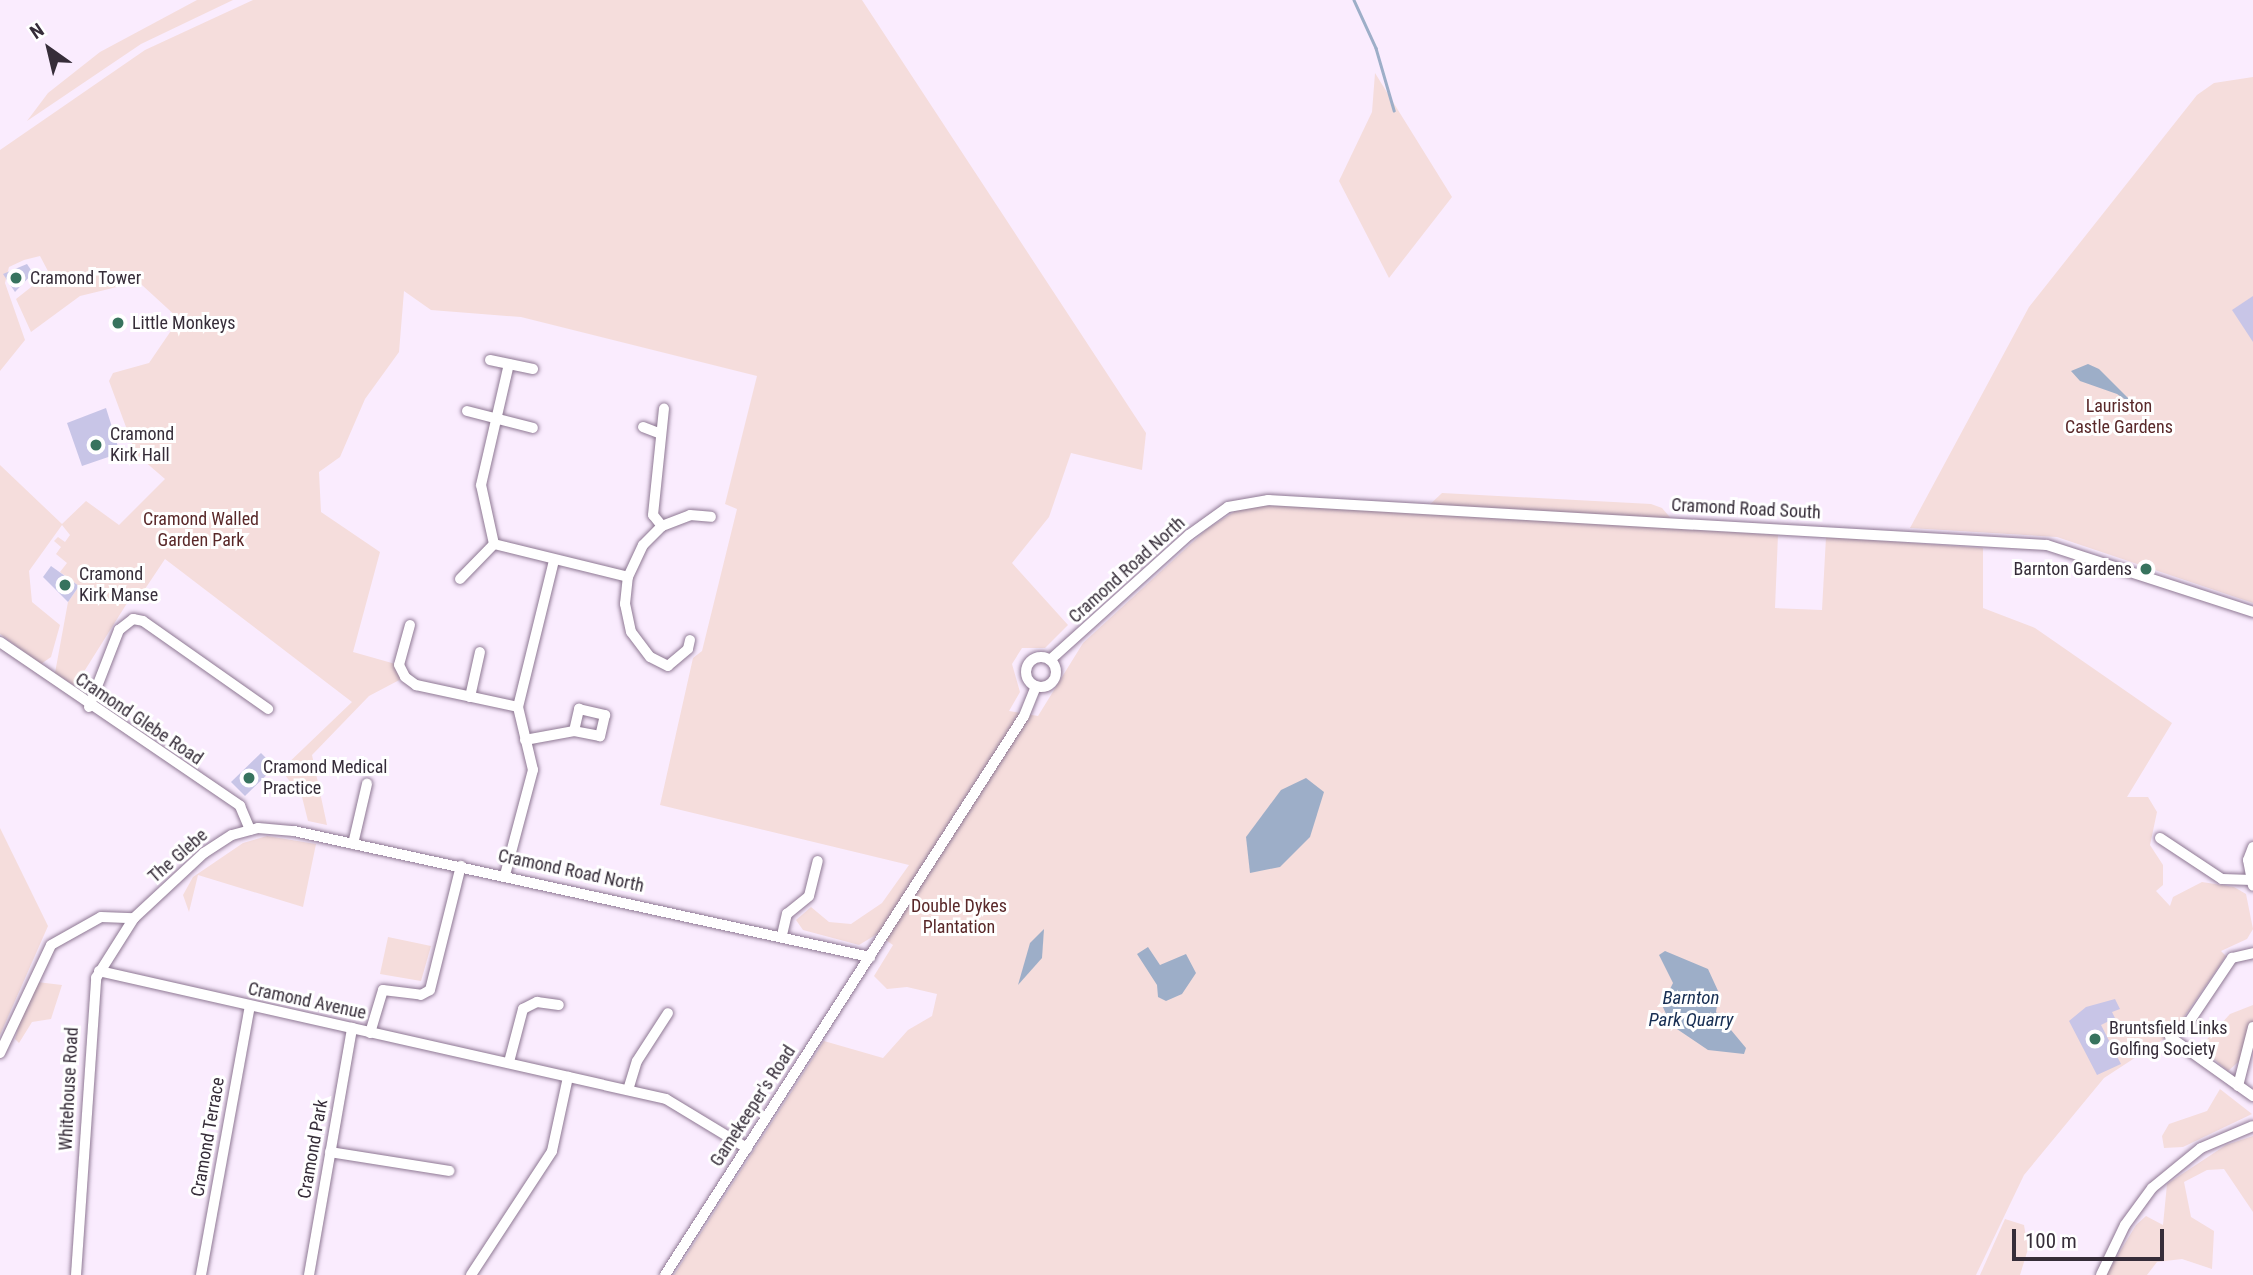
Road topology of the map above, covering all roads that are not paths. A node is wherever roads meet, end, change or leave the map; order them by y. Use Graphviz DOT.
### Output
graph roads {
  1 [pos="490,360"];
  2 [pos="509,364"];
  3 [pos="533,369"];
  4 [pos="664,410"];
  5 [pos="467,411"];
  6 [pos="495,419"];
  7 [pos="643,427"];
  8 [pos="534,428"];
  9 [pos="661,435"];
  10 [pos="1228,507"];
  11 [pos="711,517"];
  12 [pos="662,526"];
  13 [pos="494,544"];
  14 [pos="554,560"];
  15 [pos="628,577"];
  16 [pos="460,579"];
  17 [pos="2253,611"];
  18 [pos="410,625"];
  19 [pos="690,640"];
  20 [pos="0,642"];
  21 [pos="480,652"];
  22 [pos="1050,660"];
  23 [pos="1036,686"];
  24 [pos="470,697"];
  25 [pos="89,707"];
  26 [pos="518,707"];
  27 [pos="268,709"];
  28 [pos="574,731"];
  29 [pos="525,740"];
  30 [pos="368,784"];
  31 [pos="250,830"];
  32 [pos="2160,838"];
  33 [pos="353,844"];
  34 [pos="2253,847"];
  35 [pos="818,861"];
  36 [pos="461,866"];
  37 [pos="505,875"];
  38 [pos="2253,883"];
  39 [pos="134,918"];
  40 [pos="782,935"];
  41 [pos="2253,953"];
  42 [pos="870,957"];
  43 [pos="99,971"];
  44 [pos="559,1004"];
  45 [pos="250,1006"];
  46 [pos="668,1013"];
  47 [pos="2187,1025"];
  48 [pos="2253,1027"];
  49 [pos="352,1028"];
  50 [pos="370,1033"];
  51 [pos="2169,1037"];
  52 [pos="0,1054"];
  53 [pos="509,1062"];
  54 [pos="568,1077"];
  55 [pos="2238,1086"];
  56 [pos="628,1090"];
  57 [pos="2253,1096"];
  58 [pos="2253,1126"];
  59 [pos="747,1148"];
  60 [pos="330,1152"];
  61 [pos="450,1171"];
  62 [pos="76,1275"];
  63 [pos="201,1275"];
  64 [pos="309,1275"];
  65 [pos="471,1275"];
  66 [pos="666,1275"];
  67 [pos="2101,1275"];
  1 -- 2 [label="street"];
  2 -- 3 [label="street"];
  2 -- 6 [label="street"];
  4 -- 9 [label="street"];
  5 -- 6 [label="street"];
  6 -- 8 [label="street"];
  6 -- 13 [label="street"];
  7 -- 9 [label="street"];
  9 -- 12 [label="street"];
  10 -- 17 [label="street, Cramond Road South"];
  10 -- 22 [label="street, Cramond Road North"];
  11 -- 12 [label="street"];
  12 -- 15 [label="street"];
  13 -- 14 [label="street"];
  13 -- 16 [label="street"];
  14 -- 15 [label="street"];
  14 -- 26 [label="street"];
  15 -- 19 [label="street"];
  18 -- 24 [label="street"];
  20 -- 25 [label="street, Cramond Glebe Road"];
  21 -- 24 [label="street"];
  22 -- 23 [label="street"];
  22 -- 23 [label="street"];
  23 -- 42 [label="street"];
  24 -- 26 [label="street"];
  25 -- 27 [label="street"];
  25 -- 31 [label="street, Cramond Glebe Road"];
  26 -- 29 [label="street"];
  28 -- 29 [label="street"];
  29 -- 37 [label="street"];
  30 -- 33 [label="street"];
  31 -- 33 [label="street, Cramond Road North"];
  31 -- 39 [label="street, The Glebe"];
  32 -- 38 [label="street"];
  33 -- 36 [label="street, Cramond Road North"];
  34 -- 38 [label="street"];
  35 -- 40 [label="street"];
  36 -- 37 [label="street, Cramond Road North"];
  36 -- 50 [label="street"];
  37 -- 40 [label="street, Cramond Road North"];
  39 -- 43 [label="street, Whitehouse Road"];
  39 -- 52 [label="street"];
  40 -- 42 [label="street, Cramond Road North"];
  41 -- 47 [label="street"];
  42 -- 59 [label="street, Gamekeeper's Road"];
  43 -- 45 [label="street, Cramond Avenue"];
  43 -- 62 [label="street, Whitehouse Road"];
  44 -- 53 [label="street"];
  45 -- 49 [label="street, Cramond Avenue"];
  45 -- 63 [label="street, Cramond Terrace"];
  46 -- 56 [label="street"];
  48 -- 55 [label="street"];
  49 -- 50 [label="street, Cramond Avenue"];
  49 -- 60 [label="street, Cramond Park"];
  50 -- 53 [label="street, Cramond Avenue"];
  51 -- 55 [label="street"];
  53 -- 54 [label="street, Cramond Avenue"];
  54 -- 56 [label="street, Cramond Avenue"];
  54 -- 65 [label="street"];
  55 -- 57 [label="street"];
  56 -- 59 [label="street, Cramond Avenue"];
  58 -- 67 [label="street"];
  59 -- 66 [label="street, Gamekeeper's Road"];
  60 -- 61 [label="street"];
  60 -- 64 [label="street, Cramond Park"];
}
